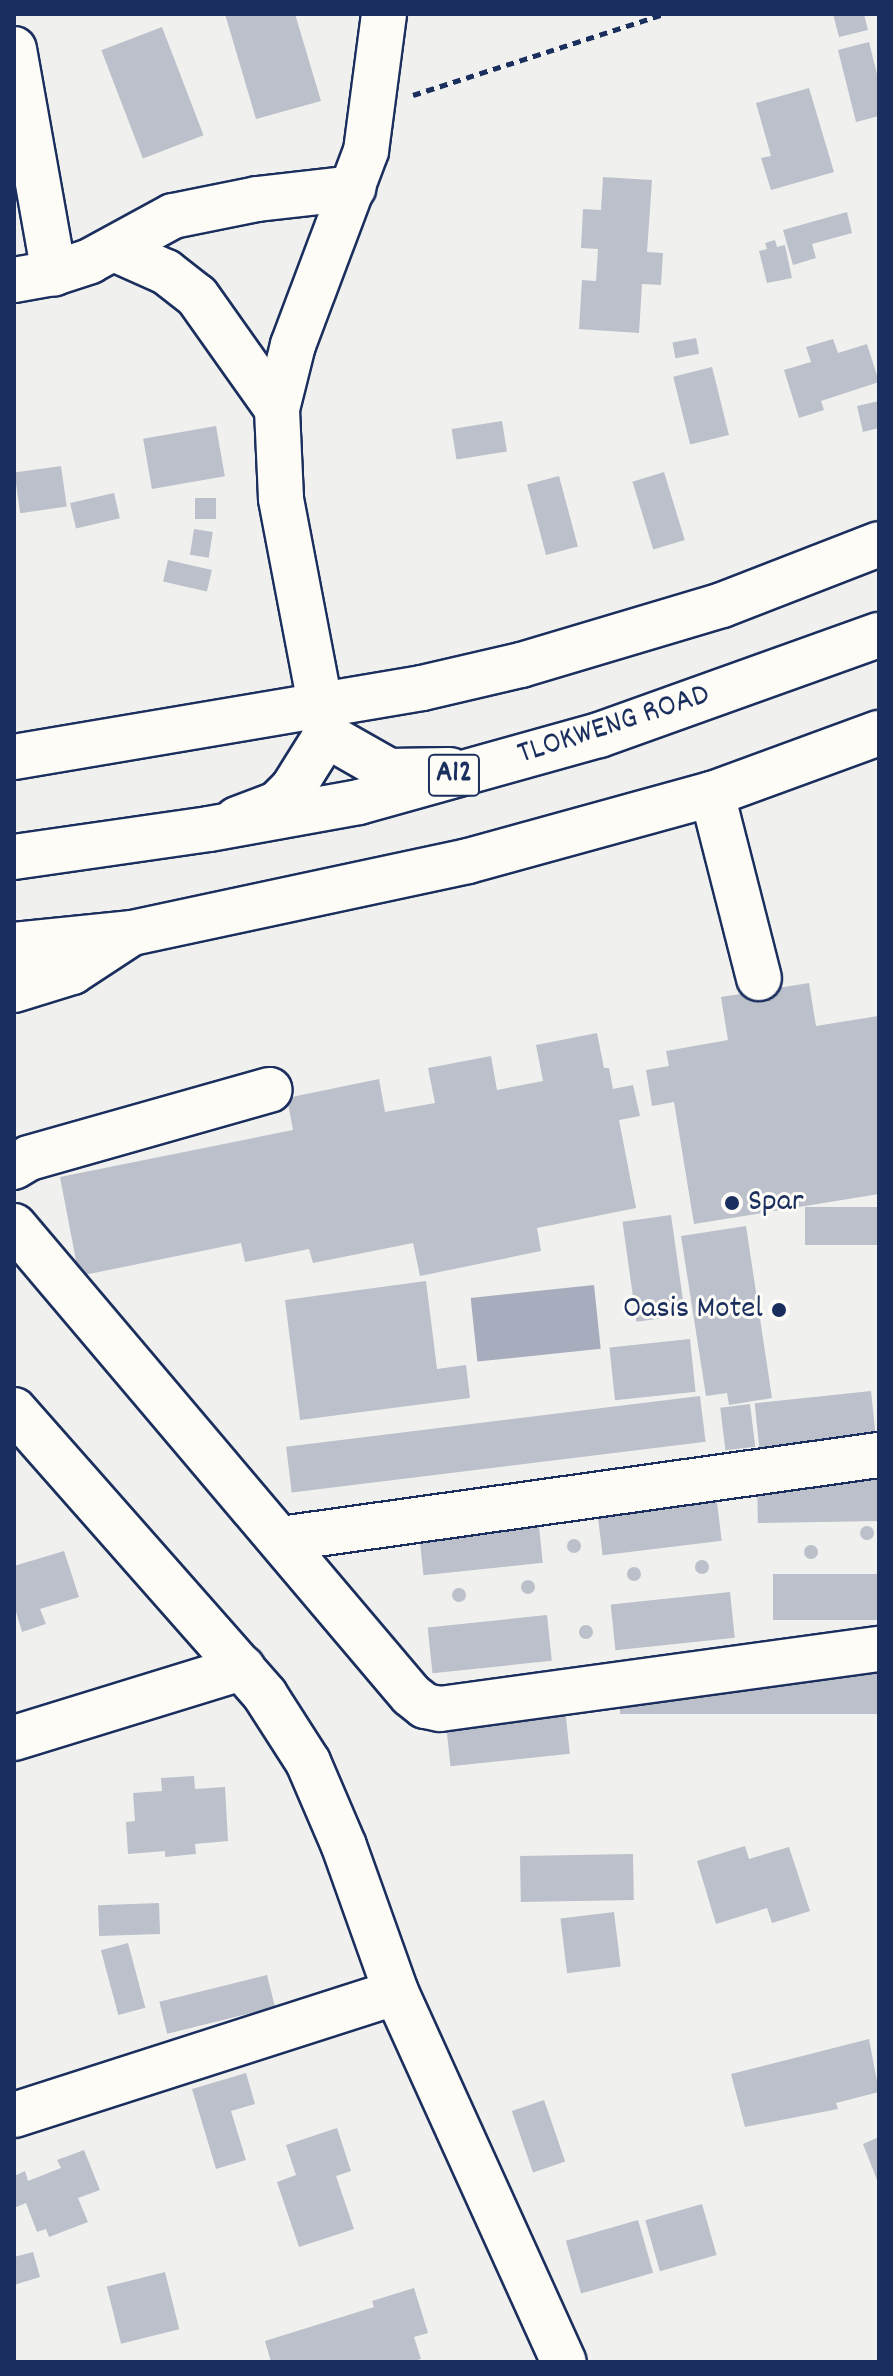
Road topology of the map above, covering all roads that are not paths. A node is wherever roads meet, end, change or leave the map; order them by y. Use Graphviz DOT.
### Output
graph roads {
  1 [pos="384,14"];
  2 [pos="14,49"];
  3 [pos="353,188"];
  4 [pos="114,249"];
  5 [pos="34,277"];
  6 [pos="277,409"];
  7 [pos="879,544"];
  8 [pos="879,635"];
  9 [pos="324,720"];
  10 [pos="879,733"];
  11 [pos="14,757"];
  12 [pos="474,770"];
  13 [pos="712,794"];
  14 [pos="209,829"];
  15 [pos="14,857"];
  16 [pos="132,933"];
  17 [pos="14,945"];
  18 [pos="759,978"];
  19 [pos="14,990"];
  20 [pos="270,1090"];
  21 [pos="14,1167"];
  22 [pos="14,1226"];
  23 [pos="14,1410"];
  24 [pos="879,1455"];
  25 [pos="281,1539"];
  26 [pos="879,1649"];
  27 [pos="242,1668"];
  28 [pos="14,1738"];
  29 [pos="396,1992"];
  30 [pos="14,2115"];
  31 [pos="564,2362"];
  1 -- 3 [label="street"];
  2 -- 5 [label="street"];
  3 -- 4 [label="street"];
  3 -- 6 [label="street"];
  4 -- 5 [label="street"];
  4 -- 6 [label="street"];
  6 -- 9 [label="street"];
  7 -- 9 [label="street"];
  8 -- 12 [label="street, TLOKWENG ROAD / A12"];
  9 -- 11 [label="street"];
  9 -- 12 [label="street"];
  9 -- 14 [label="street"];
  10 -- 13 [label="street"];
  12 -- 14 [label="street, TLOKWENG ROAD / A12"];
  13 -- 16 [label="street"];
  13 -- 18 [label="street"];
  14 -- 15 [label="street, TLOKWENG ROAD / A12"];
  16 -- 17 [label="street"];
  16 -- 19 [label="street"];
  20 -- 21 [label="street"];
  22 -- 25 [label="street"];
  23 -- 27 [label="street"];
  24 -- 25 [label="street"];
  25 -- 26 [label="street"];
  27 -- 28 [label="street"];
  27 -- 29 [label="street"];
  29 -- 30 [label="street"];
  29 -- 31 [label="street"];
}
